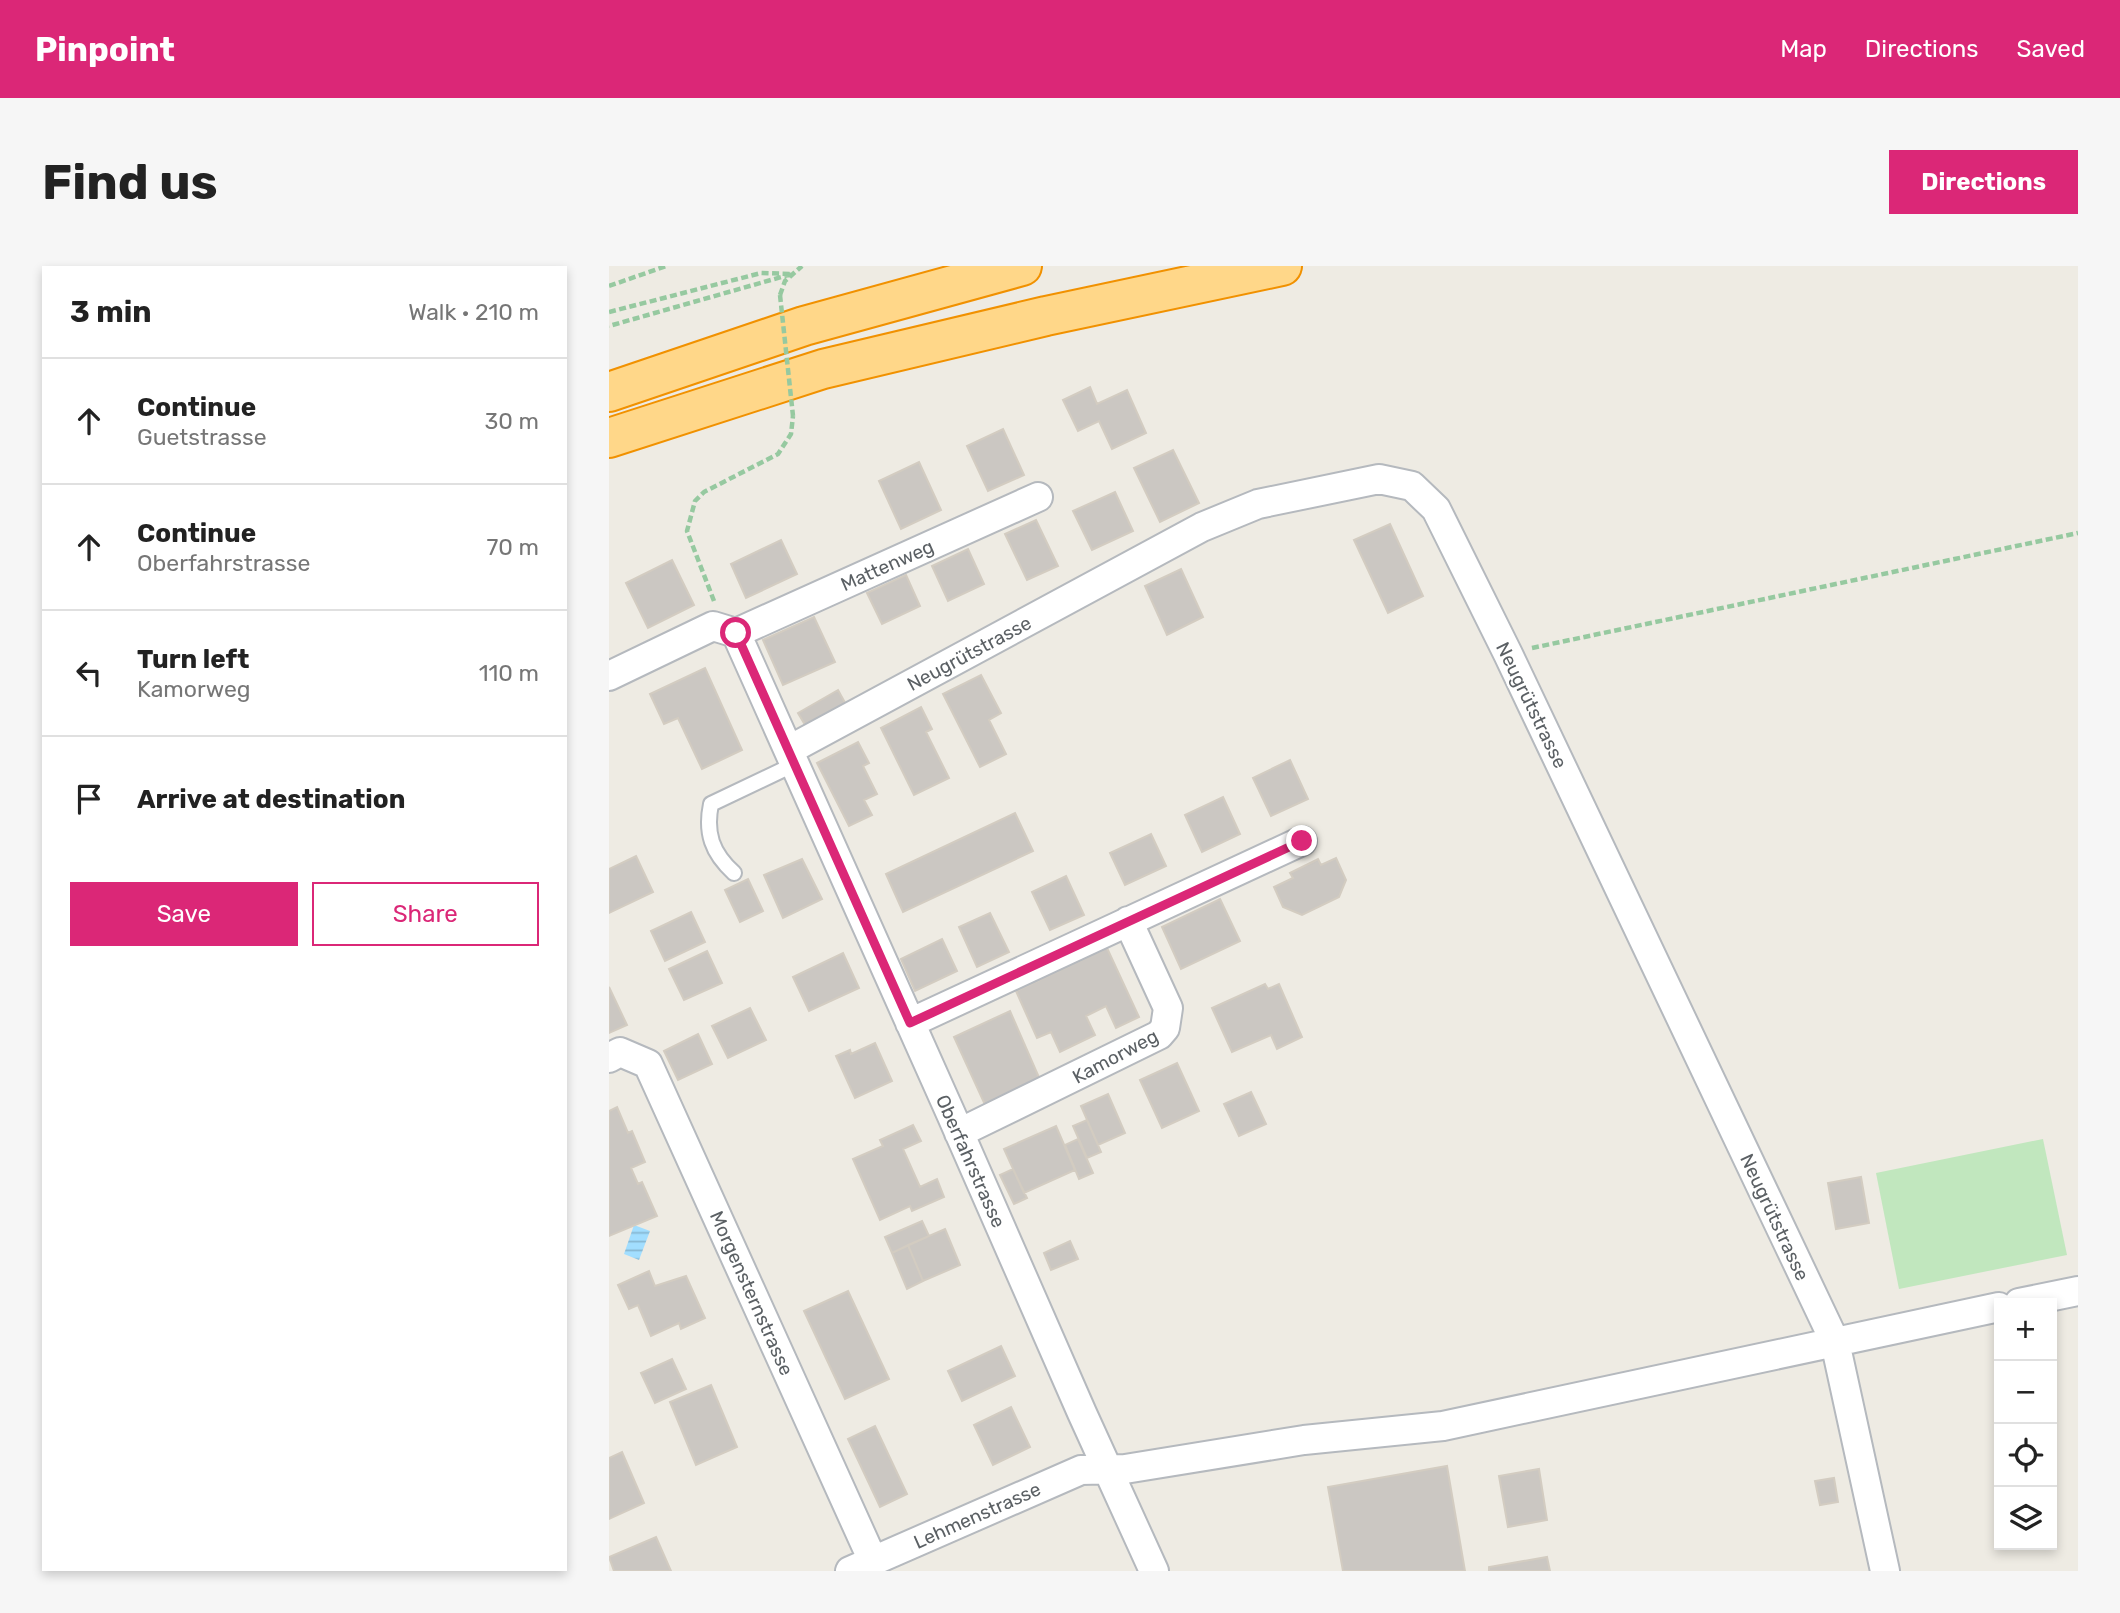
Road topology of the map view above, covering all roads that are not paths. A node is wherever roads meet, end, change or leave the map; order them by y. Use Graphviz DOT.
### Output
graph roads {
  1 [pos="1023,266"];
  2 [pos="1282,266"];
  3 [pos="609,392"];
  4 [pos="609,438"];
  5 [pos="1038,497"];
  6 [pos="725,629"];
  7 [pos="609,676"];
  8 [pos="792,757"];
  9 [pos="1302,841"];
  10 [pos="734,873"];
  11 [pos="1128,921"];
  12 [pos="910,1023"];
  13 [pos="609,1058"];
  14 [pos="959,1133"];
  15 [pos="2078,1291"];
  16 [pos="2044,1298"];
  17 [pos="1994,1308"];
  18 [pos="1835,1342"];
  19 [pos="1107,1470"];
  20 [pos="861,1566"];
  21 [pos="1154,1571"];
  22 [pos="1885,1571"];
  1 -- 3 [label="highway"];
  2 -- 4 [label="highway"];
  5 -- 6 [label="street, Mattenweg"];
  6 -- 7 [label="street, Mattenweg"];
  6 -- 8 [label="street, Oberfahrstrasse"];
  8 -- 10 [label="lane"];
  8 -- 12 [label="street, Oberfahrstrasse"];
  8 -- 18 [label="street, Neugrütstrasse"];
  9 -- 11 [label="street"];
  11 -- 12 [label="street"];
  11 -- 14 [label="street, Kamorweg"];
  12 -- 14 [label="street, Oberfahrstrasse"];
  13 -- 20 [label="street, Morgensternstrasse"];
  14 -- 19 [label="street, Oberfahrstrasse"];
  15 -- 16 [label="street"];
  17 -- 18 [label="street, Lehmenstrasse"];
  18 -- 19 [label="street, Lehmenstrasse"];
  18 -- 22 [label="street, Neugrütstrasse"];
  19 -- 20 [label="street, Lehmenstrasse"];
  19 -- 21 [label="street, Oberfahrstrasse"];
}
